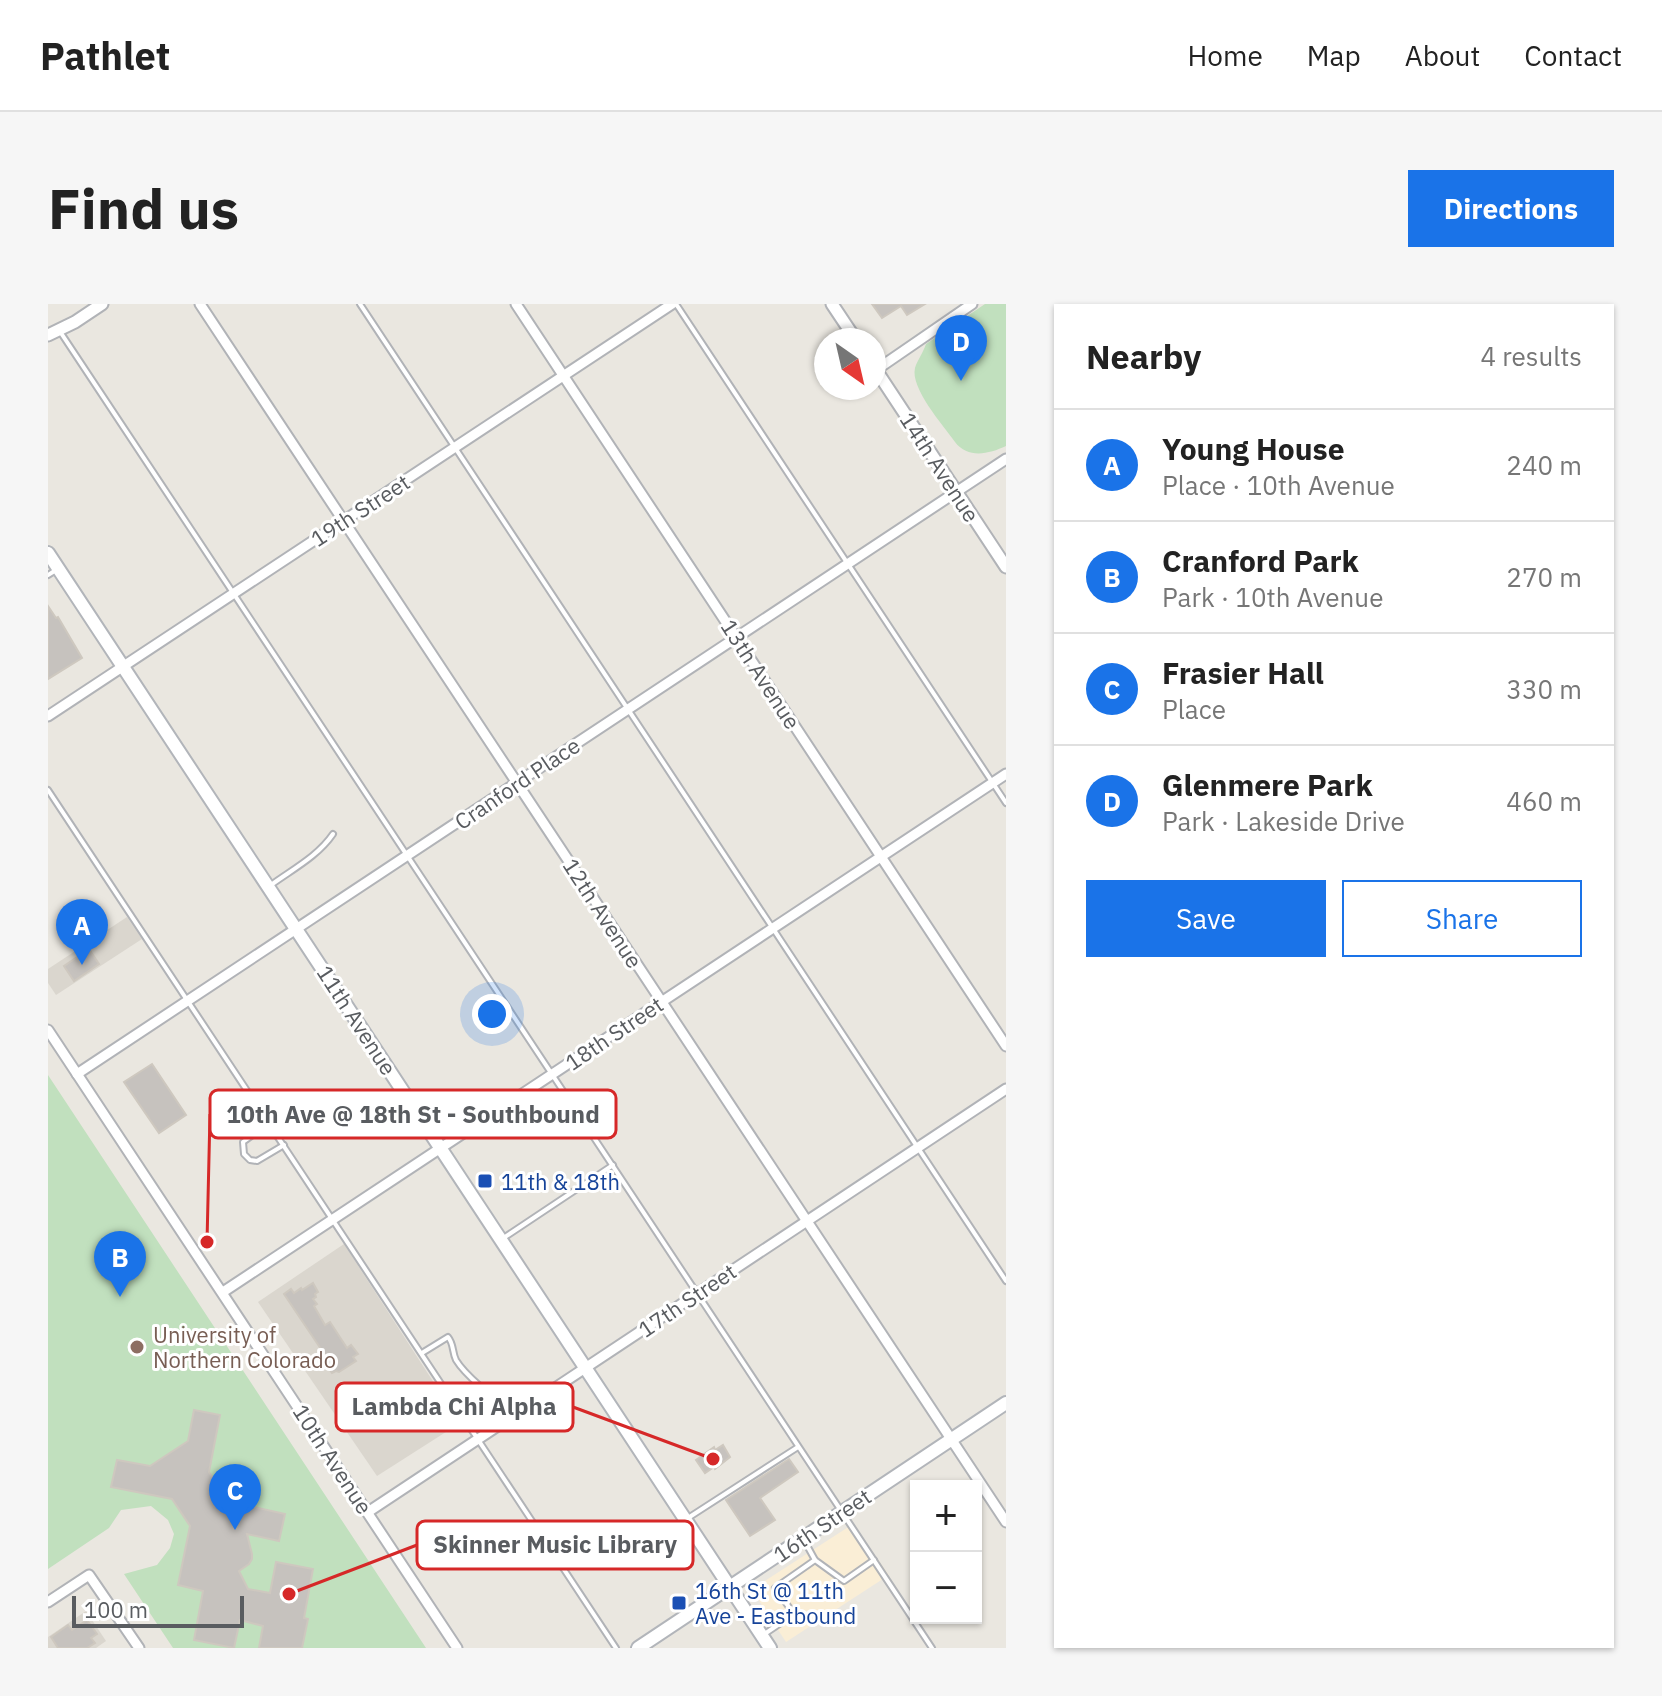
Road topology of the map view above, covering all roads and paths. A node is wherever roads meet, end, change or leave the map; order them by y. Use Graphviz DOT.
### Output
graph roads {
  1 [pos="102,304"];
  2 [pos="200,304"];
  3 [pos="360,304"];
  4 [pos="516,304"];
  5 [pos="674,304"];
  6 [pos="832,304"];
  7 [pos="972,304"];
  8 [pos="848,328"];
  9 [pos="52,332"];
  10 [pos="48,347"];
  11 [pos="886,361"];
  12 [pos="563,376"];
  13 [pos="886,385"];
  14 [pos="455,447"];
  15 [pos="1006,459"];
  16 [pos="957,493"];
  17 [pos="343,521"];
  18 [pos="48,553"];
  19 [pos="848,563"];
  20 [pos="1006,567"];
  21 [pos="53,572"];
  22 [pos="234,594"];
  23 [pos="737,636"];
  24 [pos="124,667"];
  25 [pos="627,709"];
  26 [pos="48,716"];
  27 [pos="1006,774"];
  28 [pos="517,783"];
  29 [pos="993,783"];
  30 [pos="48,790"];
  31 [pos="1006,803"];
  32 [pos="333,834"];
  33 [pos="408,855"];
  34 [pos="881,857"];
  35 [pos="268,886"];
  36 [pos="772,928"];
  37 [pos="296,929"];
  38 [pos="189,1000"];
  39 [pos="661,1002"];
  40 [pos="48,1030"];
  41 [pos="1006,1046"];
  42 [pos="77,1074"];
  43 [pos="553,1074"];
  44 [pos="1006,1089"];
  45 [pos="269,1123"];
  46 [pos="284,1145"];
  47 [pos="917,1147"];
  48 [pos="441,1149"];
  49 [pos="613,1165"];
  50 [pos="333,1220"];
  51 [pos="806,1221"];
  52 [pos="502,1239"];
  53 [pos="1006,1281"];
  54 [pos="223,1292"];
  55 [pos="698,1293"];
  56 [pos="422,1353"];
  57 [pos="587,1368"];
  58 [pos="1006,1403"];
  59 [pos="509,1419"];
  60 [pos="951,1439"];
  61 [pos="478,1440"];
  62 [pos="799,1446"];
  63 [pos="368,1512"];
  64 [pos="842,1512"];
  65 [pos="686,1520"];
  66 [pos="1006,1522"];
  67 [pos="803,1538"];
  68 [pos="815,1560"];
  69 [pos="874,1560"];
  70 [pos="729,1587"];
  71 [pos="48,1602"];
  72 [pos="762,1636"];
  73 [pos="139,1648"];
  74 [pos="457,1648"];
  75 [pos="616,1648"];
  76 [pos="638,1648"];
  77 [pos="770,1648"];
  78 [pos="932,1648"];
  1 -- 9 [label="street"];
  2 -- 17 [label="street, 12th Avenue"];
  3 -- 14 [label="lane"];
  4 -- 12 [label="street, 13th Avenue"];
  5 -- 12 [label="street, 19th Street"];
  5 -- 19 [label="lane"];
  6 -- 8 [label="street"];
  7 -- 11 [label="street"];
  9 -- 10 [label="street"];
  9 -- 22 [label="lane"];
  12 -- 14 [label="street, 19th Street"];
  12 -- 23 [label="street, 13th Avenue"];
  13 -- 16 [label="street, 14th Avenue"];
  14 -- 17 [label="street, 19th Street"];
  14 -- 25 [label="lane"];
  15 -- 16 [label="street, Cranford Place"];
  16 -- 19 [label="street, Cranford Place"];
  16 -- 20 [label="street, 14th Avenue"];
  17 -- 22 [label="street, 19th Street"];
  17 -- 28 [label="street, 12th Avenue"];
  18 -- 21 [label="main road, 11th Avenue"];
  19 -- 23 [label="street, Cranford Place"];
  19 -- 29 [label="lane"];
  21 -- 24 [label="main road, 11th Avenue"];
  22 -- 24 [label="street, 19th Street"];
  22 -- 33 [label="lane"];
  23 -- 25 [label="street, Cranford Place"];
  23 -- 34 [label="street, 13th Avenue"];
  24 -- 26 [label="street, 19th Street"];
  24 -- 35 [label="main road, 11th Avenue"];
  25 -- 28 [label="street, Cranford Place"];
  25 -- 36 [label="lane"];
  27 -- 29 [label="street, 18th Street"];
  28 -- 33 [label="street, Cranford Place"];
  28 -- 39 [label="street, 12th Avenue"];
  29 -- 31 [label="lane"];
  29 -- 34 [label="street, 18th Street"];
  30 -- 38 [label="lane"];
  32 -- 35 [label="lane"];
  33 -- 37 [label="street, Cranford Place"];
  33 -- 43 [label="lane"];
  34 -- 36 [label="street, 18th Street"];
  34 -- 41 [label="street, 13th Avenue"];
  35 -- 37 [label="main road, 11th Avenue"];
  36 -- 39 [label="street, 18th Street"];
  36 -- 47 [label="lane"];
  37 -- 38 [label="street, Cranford Place"];
  37 -- 48 [label="main road, 11th Avenue"];
  38 -- 42 [label="street, Cranford Place"];
  38 -- 45 [label="lane"];
  39 -- 43 [label="street, 18th Street"];
  39 -- 51 [label="street, 12th Avenue"];
  40 -- 42 [label="street, 10th Avenue"];
  42 -- 54 [label="street, 10th Avenue"];
  43 -- 48 [label="street, 18th Street"];
  43 -- 49 [label="lane"];
  44 -- 47 [label="street, 17th Street"];
  45 -- 46 [label="lane"];
  45 -- 46 [label="lane"];
  46 -- 50 [label="lane"];
  47 -- 51 [label="street, 17th Street"];
  47 -- 53 [label="lane"];
  48 -- 50 [label="street, 18th Street"];
  48 -- 52 [label="main road, 11th Avenue"];
  49 -- 52 [label="lane"];
  49 -- 55 [label="lane"];
  50 -- 54 [label="street, 18th Street"];
  50 -- 56 [label="lane"];
  51 -- 55 [label="street, 17th Street"];
  51 -- 60 [label="street, 12th Avenue"];
  52 -- 57 [label="main road, 11th Avenue"];
  54 -- 63 [label="street, 10th Avenue"];
  55 -- 57 [label="street, 17th Street"];
  55 -- 62 [label="lane"];
  56 -- 59 [label="lane"];
  56 -- 61 [label="lane"];
  57 -- 59 [label="street, 17th Street"];
  57 -- 65 [label="main road, 11th Avenue"];
  58 -- 60 [label="main road, 16th Street"];
  59 -- 61 [label="street, 17th Street"];
  60 -- 64 [label="main road, 16th Street"];
  60 -- 66 [label="street, 12th Avenue"];
  61 -- 63 [label="street, 17th Street"];
  61 -- 75 [label="lane"];
  62 -- 64 [label="lane"];
  62 -- 65 [label="lane"];
  63 -- 74 [label="street, 10th Avenue"];
  64 -- 67 [label="main road, 16th Street"];
  64 -- 69 [label="lane"];
  65 -- 70 [label="main road, 11th Avenue"];
  67 -- 68 [label="lane"];
  67 -- 70 [label="main road, 16th Street"];
  68 -- 69 [label="lane"];
  68 -- 72 [label="lane"];
  69 -- 78 [label="lane"];
  70 -- 72 [label="main road, 11th Avenue"];
  70 -- 76 [label="main road, 16th Street"];
  71 -- 73 [label="street"];
  72 -- 77 [label="main road, 11th Avenue"];
}
